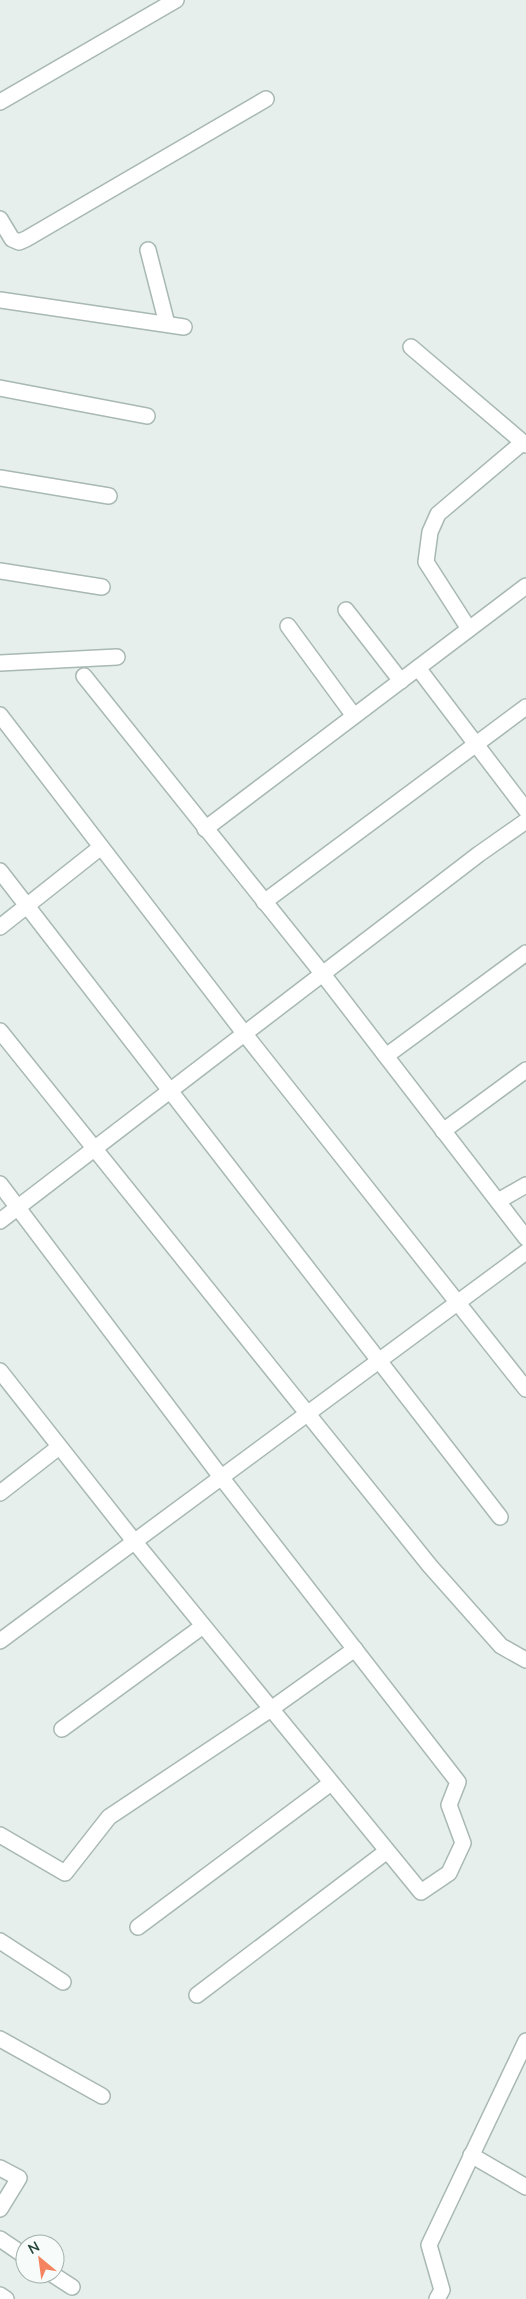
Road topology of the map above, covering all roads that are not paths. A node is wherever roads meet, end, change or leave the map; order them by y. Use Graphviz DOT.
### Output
graph roads {
  1 [pos="176,0"];
  2 [pos="266,99"];
  3 [pos="0,102"];
  4 [pos="0,219"];
  5 [pos="148,250"];
  6 [pos="0,300"];
  7 [pos="167,324"];
  8 [pos="184,327"];
  9 [pos="411,347"];
  10 [pos="0,388"];
  11 [pos="147,416"];
  12 [pos="524,444"];
  13 [pos="0,478"];
  14 [pos="109,496"];
  15 [pos="0,571"];
  16 [pos="526,586"];
  17 [pos="102,587"];
  18 [pos="346,610"];
  19 [pos="288,626"];
  20 [pos="469,629"];
  21 [pos="117,656"];
  22 [pos="0,663"];
  23 [pos="418,668"];
  24 [pos="84,676"];
  25 [pos="401,681"];
  26 [pos="526,707"];
  27 [pos="0,715"];
  28 [pos="354,716"];
  29 [pos="476,744"];
  30 [pos="526,810"];
  31 [pos="526,821"];
  32 [pos="205,829"];
  33 [pos="101,847"];
  34 [pos="0,871"];
  35 [pos="264,902"];
  36 [pos="27,907"];
  37 [pos="0,927"];
  38 [pos="526,953"];
  39 [pos="322,973"];
  40 [pos="0,1031"];
  41 [pos="244,1033"];
  42 [pos="386,1056"];
  43 [pos="526,1070"];
  44 [pos="168,1091"];
  45 [pos="444,1130"];
  46 [pos="93,1148"];
  47 [pos="0,1184"];
  48 [pos="526,1186"];
  49 [pos="498,1201"];
  50 [pos="18,1208"];
  51 [pos="0,1221"];
  52 [pos="526,1238"];
  53 [pos="526,1252"];
  54 [pos="458,1302"];
  55 [pos="380,1360"];
  56 [pos="0,1371"];
  57 [pos="526,1389"];
  58 [pos="307,1414"];
  59 [pos="59,1446"];
  60 [pos="221,1477"];
  61 [pos="0,1493"];
  62 [pos="500,1516"];
  63 [pos="134,1541"];
  64 [pos="203,1626"];
  65 [pos="0,1641"];
  66 [pos="354,1649"];
  67 [pos="526,1660"];
  68 [pos="270,1708"];
  69 [pos="62,1729"];
  70 [pos="331,1783"];
  71 [pos="0,1835"];
  72 [pos="387,1852"];
  73 [pos="138,1927"];
  74 [pos="0,1941"];
  75 [pos="63,1982"];
  76 [pos="196,1995"];
  77 [pos="0,2039"];
  78 [pos="526,2041"];
  79 [pos="102,2096"];
  80 [pos="471,2155"];
  81 [pos="0,2168"];
  82 [pos="526,2187"];
  83 [pos="0,2209"];
  84 [pos="0,2239"];
  85 [pos="15,2249"];
  86 [pos="65,2283"];
  87 [pos="72,2288"];
  88 [pos="0,2295"];
  89 [pos="6,2299"];
  90 [pos="438,2299"];
  1 -- 3 [label="street"];
  2 -- 4 [label="street"];
  5 -- 7 [label="street"];
  6 -- 7 [label="street"];
  7 -- 8 [label="street"];
  9 -- 12 [label="street"];
  10 -- 11 [label="street"];
  12 -- 20 [label="street"];
  13 -- 14 [label="street"];
  15 -- 17 [label="street"];
  16 -- 20 [label="street"];
  18 -- 25 [label="street"];
  19 -- 28 [label="street"];
  20 -- 23 [label="street"];
  21 -- 22 [label="street"];
  23 -- 25 [label="street"];
  23 -- 29 [label="street"];
  24 -- 32 [label="street"];
  25 -- 28 [label="street"];
  26 -- 29 [label="street"];
  27 -- 33 [label="street"];
  28 -- 32 [label="street"];
  29 -- 30 [label="street"];
  29 -- 35 [label="street"];
  31 -- 39 [label="street"];
  32 -- 35 [label="street"];
  33 -- 36 [label="street"];
  33 -- 41 [label="street"];
  34 -- 36 [label="street"];
  35 -- 39 [label="street"];
  36 -- 37 [label="street"];
  36 -- 44 [label="street"];
  38 -- 42 [label="street"];
  39 -- 41 [label="street"];
  39 -- 42 [label="street"];
  40 -- 46 [label="street"];
  41 -- 44 [label="street"];
  41 -- 54 [label="street"];
  42 -- 45 [label="street"];
  43 -- 45 [label="street"];
  44 -- 46 [label="street"];
  44 -- 55 [label="street"];
  45 -- 49 [label="street"];
  46 -- 50 [label="street"];
  46 -- 58 [label="street"];
  47 -- 50 [label="street"];
  48 -- 49 [label="street"];
  49 -- 52 [label="street"];
  50 -- 51 [label="street"];
  50 -- 60 [label="street"];
  53 -- 54 [label="street"];
  54 -- 55 [label="street"];
  54 -- 57 [label="street"];
  55 -- 58 [label="street"];
  55 -- 62 [label="street"];
  56 -- 59 [label="street"];
  58 -- 60 [label="street"];
  58 -- 67 [label="street"];
  59 -- 61 [label="street"];
  59 -- 63 [label="street"];
  60 -- 63 [label="street"];
  60 -- 66 [label="street"];
  63 -- 64 [label="street"];
  63 -- 65 [label="street"];
  64 -- 68 [label="street"];
  64 -- 69 [label="street"];
  66 -- 68 [label="street"];
  66 -- 72 [label="street"];
  68 -- 70 [label="street"];
  68 -- 71 [label="street"];
  70 -- 72 [label="street"];
  70 -- 73 [label="street"];
  72 -- 76 [label="street"];
  74 -- 75 [label="street"];
  77 -- 79 [label="street"];
  78 -- 80 [label="street"];
  80 -- 82 [label="street"];
  80 -- 90 [label="street"];
  81 -- 83 [label="street"];
  84 -- 85 [label="street"];
  86 -- 87 [label="street"];
  88 -- 89 [label="street"];
}
